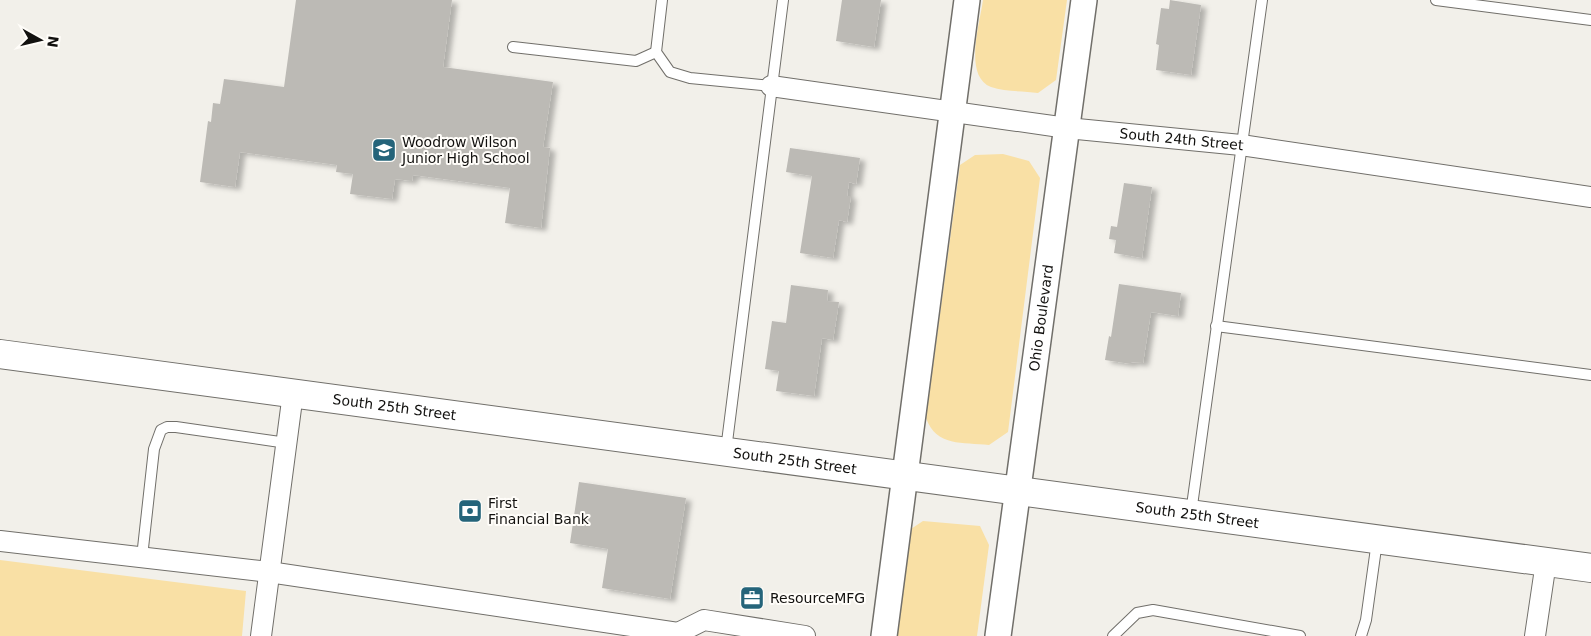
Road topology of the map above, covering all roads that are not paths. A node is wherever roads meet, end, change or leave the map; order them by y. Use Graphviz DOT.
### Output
graph roads {
  1 [pos="662,0"];
  2 [pos="783,0"];
  3 [pos="967,0"];
  4 [pos="1084,0"];
  5 [pos="1262,0"];
  6 [pos="1436,0"];
  7 [pos="1591,20"];
  8 [pos="513,47"];
  9 [pos="656,52"];
  10 [pos="771,86"];
  11 [pos="952,112"];
  12 [pos="1067,128"];
  13 [pos="1242,145"];
  14 [pos="1591,197"];
  15 [pos="1216,326"];
  16 [pos="0,354"];
  17 [pos="1591,375"];
  18 [pos="293,393"];
  19 [pos="287,443"];
  20 [pos="726,451"];
  21 [pos="906,476"];
  22 [pos="1017,490"];
  23 [pos="1190,513"];
  24 [pos="1377,538"];
  25 [pos="0,541"];
  26 [pos="142,557"];
  27 [pos="1546,562"];
  28 [pos="1591,568"];
  29 [pos="269,572"];
  30 [pos="261,636"];
  31 [pos="805,636"];
  32 [pos="884,636"];
  33 [pos="998,636"];
  34 [pos="1113,636"];
  35 [pos="1300,636"];
  36 [pos="1361,636"];
  37 [pos="1535,636"];
  1 -- 9 [label="lane"];
  2 -- 10 [label="lane"];
  3 -- 11 [label="street"];
  4 -- 12 [label="street, Ohio Boulevard"];
  5 -- 13 [label="lane"];
  6 -- 7 [label="lane"];
  8 -- 9 [label="lane"];
  9 -- 10 [label="lane"];
  10 -- 11 [label="street, South 24th Street"];
  10 -- 20 [label="lane"];
  11 -- 12 [label="street, South 24th Street"];
  11 -- 21 [label="street"];
  12 -- 13 [label="street, South 24th Street"];
  12 -- 22 [label="street, Ohio Boulevard"];
  13 -- 14 [label="street, South 24th Street"];
  13 -- 15 [label="lane"];
  15 -- 17 [label="lane"];
  15 -- 23 [label="lane"];
  16 -- 18 [label="main road, South 25th Street"];
  18 -- 19 [label="street"];
  18 -- 20 [label="main road, South 25th Street"];
  19 -- 26 [label="lane"];
  19 -- 29 [label="street"];
  20 -- 21 [label="main road, South 25th Street"];
  21 -- 22 [label="main road, South 25th Street"];
  21 -- 32 [label="street"];
  22 -- 23 [label="main road, South 25th Street"];
  22 -- 33 [label="street, Ohio Boulevard"];
  23 -- 24 [label="main road, South 25th Street"];
  24 -- 27 [label="main road, South 25th Street"];
  24 -- 36 [label="lane"];
  25 -- 26 [label="street"];
  26 -- 29 [label="street"];
  27 -- 28 [label="main road, South 25th Street"];
  27 -- 37 [label="street"];
  29 -- 30 [label="street"];
  29 -- 31 [label="street"];
  34 -- 35 [label="lane"];
}
